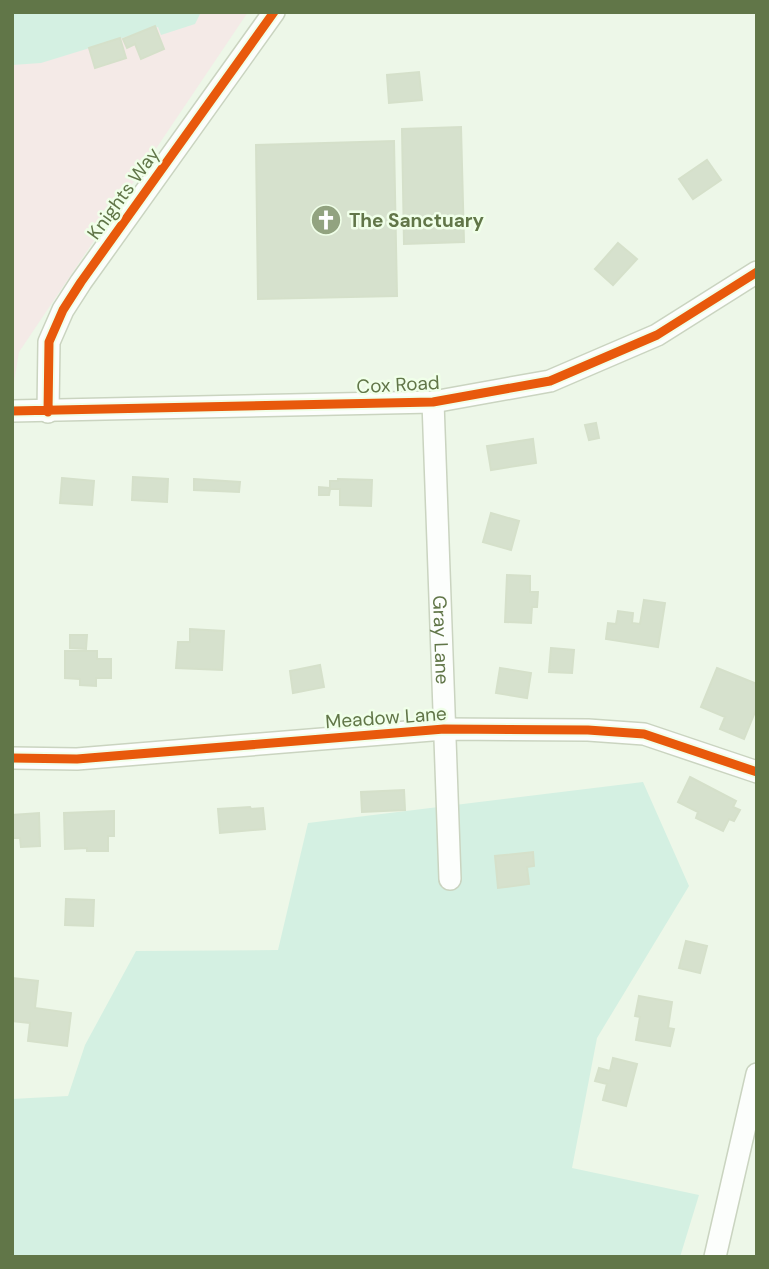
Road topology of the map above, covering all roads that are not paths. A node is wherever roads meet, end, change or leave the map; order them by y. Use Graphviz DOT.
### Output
graph roads {
  1 [pos="274,12"];
  2 [pos="757,272"];
  3 [pos="433,402"];
  4 [pos="12,411"];
  5 [pos="48,412"];
  6 [pos="444,729"];
  7 [pos="12,758"];
  8 [pos="757,772"];
  9 [pos="450,879"];
  10 [pos="757,1074"];
  11 [pos="715,1257"];
  1 -- 5 [label="street, Knights Way"];
  2 -- 3 [label="street, Cox Road"];
  3 -- 5 [label="street, Cox Road"];
  3 -- 6 [label="street, Gray Lane"];
  4 -- 5 [label="street, Cox Road"];
  6 -- 7 [label="street, Meadow Lane"];
  6 -- 8 [label="street, Meadow Lane"];
  6 -- 9 [label="street, Gray Lane"];
  10 -- 11 [label="street"];
}
